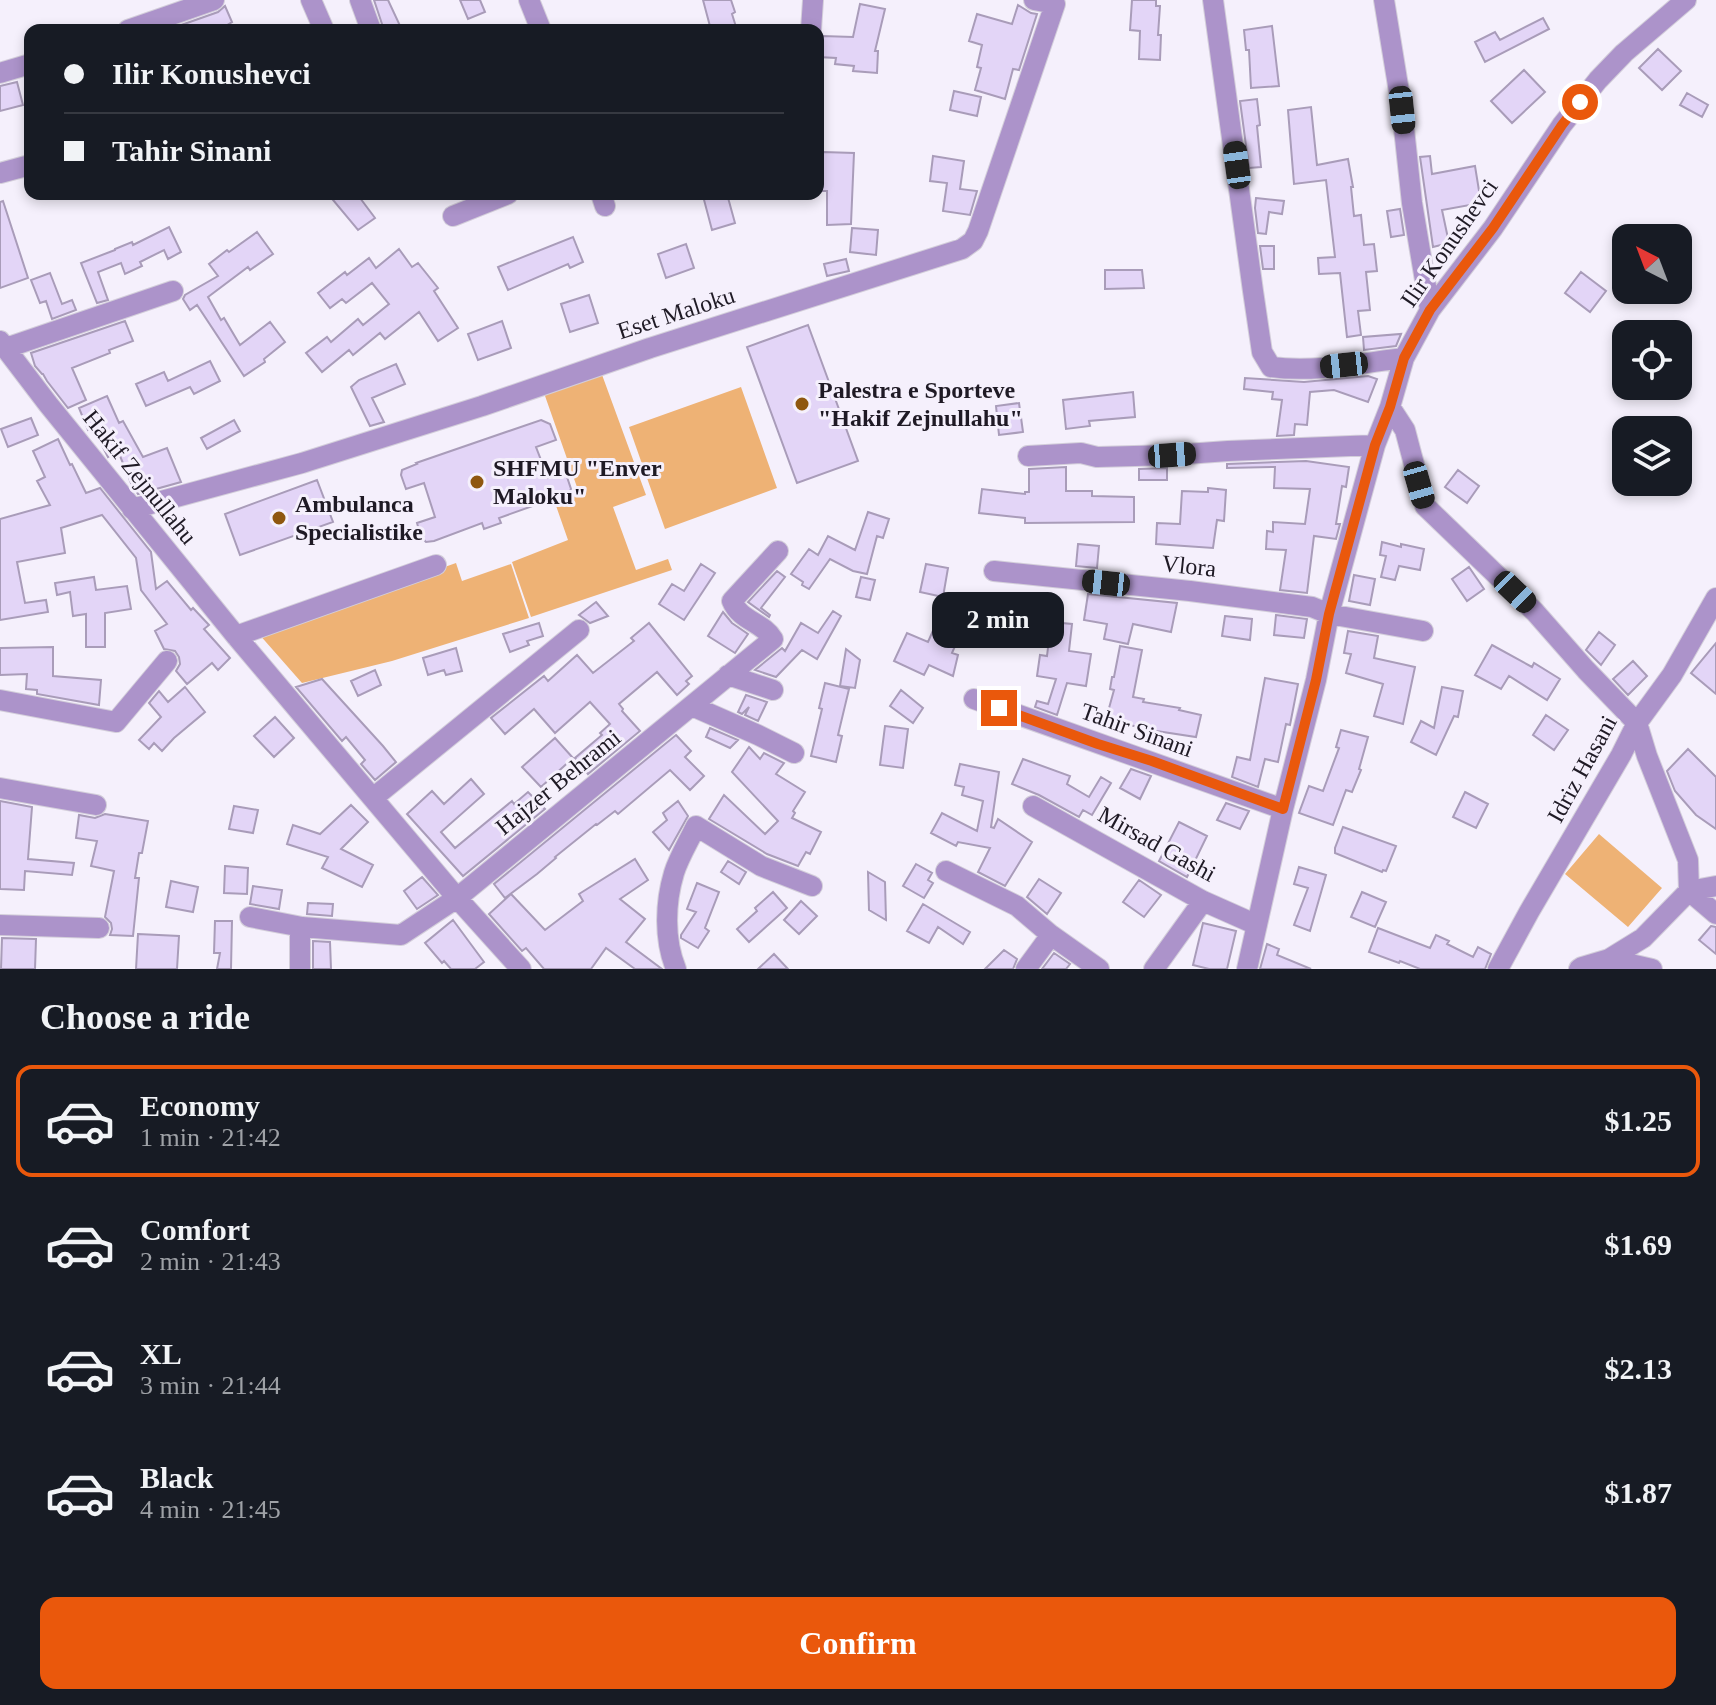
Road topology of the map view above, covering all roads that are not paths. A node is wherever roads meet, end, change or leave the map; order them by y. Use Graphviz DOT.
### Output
graph roads {
  1 [pos="214,0"];
  2 [pos="311,0"];
  3 [pos="360,0"];
  4 [pos="529,0"];
  5 [pos="813,0"];
  6 [pos="1034,0"];
  7 [pos="1213,0"];
  8 [pos="1384,0"];
  9 [pos="1686,0"];
  10 [pos="145,24"];
  11 [pos="321,24"];
  12 [pos="369,24"];
  13 [pos="539,24"];
  14 [pos="811,24"];
  15 [pos="24,66"];
  16 [pos="0,73"];
  17 [pos="24,167"];
  18 [pos="0,173"];
  19 [pos="493,200"];
  20 [pos="453,216"];
  21 [pos="173,291"];
  22 [pos="1430,310"];
  23 [pos="3,344"];
  24 [pos="1404,358"];
  25 [pos="1390,407"];
  26 [pos="1375,445"];
  27 [pos="1028,456"];
  28 [pos="132,509"];
  29 [pos="778,551"];
  30 [pos="436,565"];
  31 [pos="994,571"];
  32 [pos="1716,598"];
  33 [pos="1329,614"];
  34 [pos="579,630"];
  35 [pos="1423,631"];
  36 [pos="236,636"];
  37 [pos="167,661"];
  38 [pos="728,675"];
  39 [pos="773,690"];
  40 [pos="974,699"];
  41 [pos="0,700"];
  42 [pos="692,706"];
  43 [pos="1637,723"];
  44 [pos="794,753"];
  45 [pos="0,788"];
  46 [pos="373,798"];
  47 [pos="96,805"];
  48 [pos="1033,806"];
  49 [pos="1283,809"];
  50 [pos="946,871"];
  51 [pos="812,886"];
  52 [pos="1716,886"];
  53 [pos="1689,891"];
  54 [pos="457,898"];
  55 [pos="1203,901"];
  56 [pos="1716,914"];
  57 [pos="250,917"];
  58 [pos="0,925"];
  59 [pos="1257,925"];
  60 [pos="302,927"];
  61 [pos="99,928"];
  62 [pos="1051,935"];
  63 [pos="1609,959"];
  64 [pos="673,967"];
  65 [pos="300,969"];
  66 [pos="521,969"];
  67 [pos="1026,969"];
  68 [pos="1099,969"];
  69 [pos="1154,969"];
  70 [pos="1247,969"];
  71 [pos="1498,969"];
  72 [pos="1579,969"];
  73 [pos="1652,969"];
  1 -- 10 [label="street"];
  2 -- 11 [label="street"];
  3 -- 12 [label="street"];
  4 -- 13 [label="street"];
  5 -- 14 [label="street"];
  6 -- 28 [label="street, Eset Maloku"];
  7 -- 24 [label="street"];
  8 -- 22 [label="street"];
  9 -- 22 [label="street, Ilir Konushevci"];
  15 -- 16 [label="street"];
  17 -- 18 [label="street"];
  19 -- 20 [label="street"];
  21 -- 23 [label="street, Hakif Zejnullahu"];
  22 -- 24 [label="street, Ilir Konushevci"];
  23 -- 28 [label="street, Hakif Zejnullahu"];
  24 -- 25 [label="street, Ilir Konushevci"];
  25 -- 26 [label="street, Ilir Konushevci"];
  25 -- 43 [label="street"];
  26 -- 27 [label="street"];
  26 -- 33 [label="street, Ilir Konushevci"];
  28 -- 36 [label="street, Hakif Zejnullahu"];
  29 -- 38 [label="street, Hajzer Behrami"];
  30 -- 36 [label="street"];
  31 -- 33 [label="street, Vlora"];
  32 -- 43 [label="street, Idriz Hasani"];
  33 -- 35 [label="street"];
  33 -- 49 [label="street, Ilir Konushevci"];
  34 -- 46 [label="street"];
  36 -- 46 [label="street, Hakif Zejnullahu"];
  37 -- 41 [label="street"];
  38 -- 39 [label="street"];
  38 -- 42 [label="street, Hajzer Behrami"];
  40 -- 49 [label="street, Tahir Sinani"];
  42 -- 44 [label="street"];
  42 -- 54 [label="street, Hajzer Behrami"];
  43 -- 53 [label="street"];
  43 -- 71 [label="street, Idriz Hasani"];
  45 -- 47 [label="street"];
  46 -- 54 [label="street, Hakif Zejnullahu"];
  48 -- 55 [label="street, Mirsad Gashi"];
  49 -- 59 [label="street, Ilir Konushevci"];
  50 -- 62 [label="street"];
  51 -- 64 [label="street"];
  52 -- 53 [label="street"];
  53 -- 56 [label="street"];
  53 -- 63 [label="street"];
  54 -- 60 [label="street, Hajzer Behrami"];
  54 -- 66 [label="street, Hakif Zejnullahu"];
  55 -- 59 [label="street, Mirsad Gashi"];
  55 -- 69 [label="street"];
  57 -- 60 [label="street, Hajzer Behrami"];
  58 -- 61 [label="street"];
  59 -- 70 [label="street, Ilir Konushevci"];
  60 -- 65 [label="street"];
  62 -- 67 [label="street"];
  62 -- 68 [label="street"];
  63 -- 72 [label="street"];
  63 -- 73 [label="street"];
}
